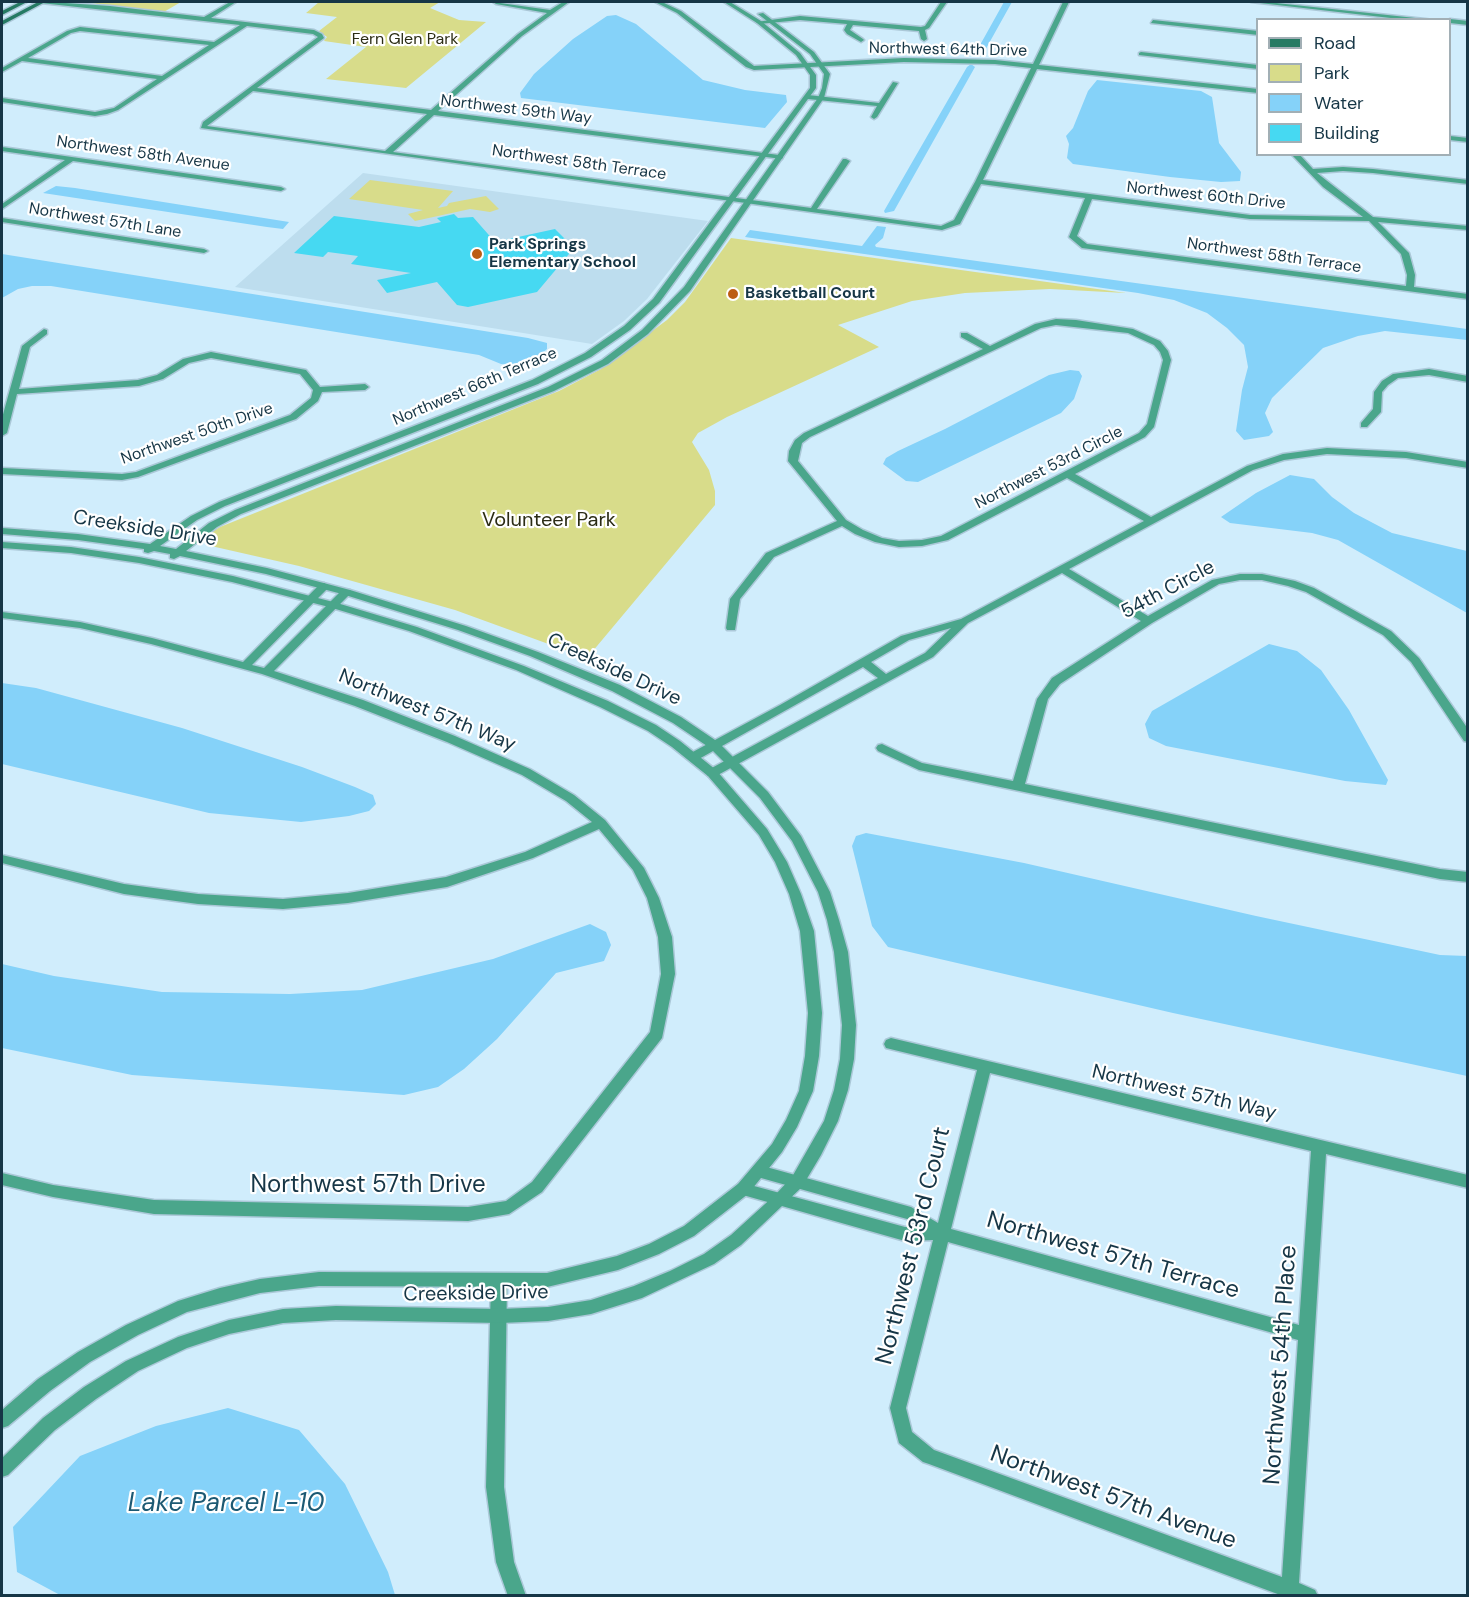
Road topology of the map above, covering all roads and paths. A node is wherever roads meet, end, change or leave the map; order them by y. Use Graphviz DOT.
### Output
graph roads {
  1 [pos="24,2"];
  2 [pos="35,2"];
  3 [pos="41,2"];
  4 [pos="71,2"];
  5 [pos="233,2"];
  6 [pos="496,2"];
  7 [pos="566,2"];
  8 [pos="658,2"];
  9 [pos="727,2"];
  10 [pos="944,2"];
  11 [pos="1066,2"];
  12 [pos="1254,2"];
  13 [pos="110,8"];
  14 [pos="752,8"];
  15 [pos="550,12"];
  16 [pos="2,13"];
  17 [pos="1389,17"];
  18 [pos="205,19"];
  19 [pos="771,21"];
  20 [pos="1451,21"];
  21 [pos="759,22"];
  22 [pos="1153,22"];
  23 [pos="2,23"];
  24 [pos="851,23"];
  25 [pos="1467,23"];
  26 [pos="246,24"];
  27 [pos="922,28"];
  28 [pos="1256,33"];
  29 [pos="924,39"];
  30 [pos="861,40"];
  31 [pos="214,44"];
  32 [pos="1141,54"];
  33 [pos="21,59"];
  34 [pos="821,64"];
  35 [pos="807,65"];
  36 [pos="1034,65"];
  37 [pos="1256,67"];
  38 [pos="2,70"];
  39 [pos="164,78"];
  40 [pos="895,83"];
  41 [pos="250,89"];
  42 [pos="1256,91"];
  43 [pos="808,97"];
  44 [pos="821,98"];
  45 [pos="2,100"];
  46 [pos="882,105"];
  47 [pos="432,112"];
  48 [pos="874,117"];
  49 [pos="1451,138"];
  50 [pos="1467,140"];
  51 [pos="2,149"];
  52 [pos="387,153"];
  53 [pos="765,156"];
  54 [pos="1296,156"];
  55 [pos="779,157"];
  56 [pos="72,159"];
  57 [pos="846,161"];
  58 [pos="1310,171"];
  59 [pos="979,182"];
  60 [pos="1467,182"];
  61 [pos="280,189"];
  62 [pos="1089,196"];
  63 [pos="734,199"];
  64 [pos="748,201"];
  65 [pos="2,207"];
  66 [pos="813,210"];
  67 [pos="1371,219"];
  68 [pos="2,220"];
  69 [pos="1467,228"];
  70 [pos="204,251"];
  71 [pos="688,258"];
  72 [pos="706,261"];
  73 [pos="1410,290"];
  74 [pos="1467,297"];
  75 [pos="44,332"];
  76 [pos="964,335"];
  77 [pos="988,348"];
  78 [pos="1467,379"];
  79 [pos="365,387"];
  80 [pos="318,390"];
  81 [pos="14,392"];
  82 [pos="1364,425"];
  83 [pos="2,433"];
  84 [pos="1467,465"];
  85 [pos="2,471"];
  86 [pos="1068,474"];
  87 [pos="1149,520"];
  88 [pos="843,522"];
  89 [pos="2,531"];
  90 [pos="2,545"];
  91 [pos="151,547"];
  92 [pos="177,552"];
  93 [pos="139,560"];
  94 [pos="165,565"];
  95 [pos="1062,569"];
  96 [pos="324,586"];
  97 [pos="346,592"];
  98 [pos="310,599"];
  99 [pos="333,604"];
  100 [pos="2,615"];
  101 [pos="965,621"];
  102 [pos="1148,621"];
  103 [pos="731,628"];
  104 [pos="864,662"];
  105 [pos="245,666"];
  106 [pos="266,672"];
  107 [pos="886,679"];
  108 [pos="1467,738"];
  109 [pos="714,746"];
  110 [pos="882,748"];
  111 [pos="693,757"];
  112 [pos="732,762"];
  113 [pos="712,773"];
  114 [pos="1018,786"];
  115 [pos="601,823"];
  116 [pos="2,859"];
  117 [pos="1467,877"];
  118 [pos="657,1034"];
  119 [pos="891,1044"];
  120 [pos="985,1066"];
  121 [pos="1319,1145"];
  122 [pos="759,1171"];
  123 [pos="2,1179"];
  124 [pos="797,1182"];
  125 [pos="1467,1182"];
  126 [pos="743,1189"];
  127 [pos="781,1199"];
  128 [pos="941,1233"];
  129 [pos="499,1281"];
  130 [pos="500,1316"];
  131 [pos="1307,1335"];
  132 [pos="2,1420"];
  133 [pos="905,1437"];
  134 [pos="2,1469"];
  135 [pos="1290,1589"];
  136 [pos="517,1596"];
  137 [pos="1309,1596"];
  1 -- 16 [label="main road"];
  2 -- 3 [label="street"];
  3 -- 13 [label="street"];
  3 -- 23 [label="main road"];
  4 -- 13 [label="street"];
  5 -- 18 [label="street"];
  6 -- 15 [label="street"];
  7 -- 15 [label="street"];
  8 -- 35 [label="street, Northwest 64th Drive"];
  9 -- 21 [label="street"];
  10 -- 27 [label="street"];
  11 -- 36 [label="street"];
  12 -- 17 [label="street"];
  13 -- 18 [label="street"];
  14 -- 19 [label="street"];
  15 -- 47 [label="street"];
  18 -- 26 [label="street"];
  19 -- 21 [label="street"];
  19 -- 24 [label="street"];
  19 -- 34 [label="street"];
  20 -- 25 [label="street"];
  21 -- 35 [label="street"];
  22 -- 28 [label="street"];
  24 -- 27 [label="street"];
  24 -- 30 [label="street"];
  26 -- 31 [label="street"];
  26 -- 41 [label="street"];
  27 -- 29 [label="street"];
  31 -- 33 [label="street"];
  31 -- 39 [label="street"];
  32 -- 37 [label="street"];
  33 -- 38 [label="street"];
  33 -- 39 [label="street"];
  34 -- 35 [label="street, Northwest 64th Drive"];
  34 -- 36 [label="street, Northwest 64th Drive"];
  34 -- 44 [label="street, Northwest 66th Terrace"];
  35 -- 43 [label="street"];
  36 -- 42 [label="street, Northwest 64th Drive"];
  36 -- 59 [label="street"];
  39 -- 45 [label="street"];
  40 -- 46 [label="street"];
  41 -- 47 [label="street, Northwest 59th Way"];
  41 -- 52 [label="street, Northwest 58th Terrace"];
  43 -- 44 [label="street"];
  43 -- 53 [label="street, Northwest 66th Terrace"];
  44 -- 46 [label="street"];
  44 -- 55 [label="street, Northwest 66th Terrace"];
  46 -- 48 [label="street"];
  47 -- 52 [label="street"];
  47 -- 53 [label="street, Northwest 59th Way"];
  49 -- 50 [label="street"];
  51 -- 56 [label="street, Northwest 58th Avenue"];
  52 -- 63 [label="street, Northwest 58th Terrace"];
  53 -- 55 [label="street, Northwest 59th Way"];
  53 -- 63 [label="street, Northwest 66th Terrace"];
  54 -- 58 [label="street"];
  55 -- 64 [label="street, Northwest 66th Terrace"];
  56 -- 61 [label="street, Northwest 58th Avenue"];
  56 -- 65 [label="street"];
  57 -- 66 [label="street"];
  58 -- 60 [label="street"];
  58 -- 67 [label="street"];
  59 -- 62 [label="street, Northwest 60th Drive"];
  59 -- 66 [label="street, Northwest 58th Terrace"];
  62 -- 67 [label="street, Northwest 60th Drive"];
  62 -- 73 [label="street, Northwest 58th Terrace"];
  63 -- 64 [label="street, Northwest 58th Terrace"];
  63 -- 71 [label="street, Northwest 66th Terrace"];
  64 -- 66 [label="street, Northwest 58th Terrace"];
  64 -- 72 [label="street, Northwest 66th Terrace"];
  67 -- 69 [label="street, Northwest 60th Drive"];
  67 -- 73 [label="street"];
  68 -- 70 [label="street, Northwest 57th Lane"];
  71 -- 72 [label="street"];
  71 -- 91 [label="street, Northwest 66th Terrace"];
  72 -- 92 [label="street, Northwest 66th Terrace"];
  73 -- 74 [label="street, Northwest 58th Terrace"];
  75 -- 81 [label="street"];
  76 -- 77 [label="street"];
  77 -- 86 [label="street, Northwest 53rd Circle"];
  77 -- 88 [label="street, Northwest 53rd Circle"];
  78 -- 82 [label="street"];
  79 -- 80 [label="street"];
  80 -- 81 [label="street"];
  80 -- 85 [label="street, Northwest 50th Drive"];
  81 -- 83 [label="street"];
  84 -- 87 [label="street"];
  86 -- 87 [label="street"];
  86 -- 88 [label="street, Northwest 53rd Circle"];
  87 -- 95 [label="street"];
  88 -- 103 [label="street"];
  89 -- 91 [label="street, Creekside Drive"];
  90 -- 93 [label="street, Creekside Drive"];
  91 -- 92 [label="street, Creekside Drive"];
  91 -- 93 [label="street, Northwest 66th Terrace"];
  92 -- 94 [label="street, Northwest 66th Terrace"];
  92 -- 96 [label="street, Creekside Drive"];
  93 -- 94 [label="street, Creekside Drive"];
  94 -- 98 [label="street, Creekside Drive"];
  95 -- 101 [label="street"];
  95 -- 102 [label="street"];
  96 -- 97 [label="street, Creekside Drive"];
  96 -- 98 [label="street"];
  97 -- 99 [label="street"];
  97 -- 109 [label="street, Creekside Drive"];
  98 -- 99 [label="street, Creekside Drive"];
  98 -- 105 [label="street"];
  99 -- 106 [label="street"];
  99 -- 111 [label="street, Creekside Drive"];
  100 -- 105 [label="street, Northwest 57th Way"];
  101 -- 104 [label="street"];
  101 -- 107 [label="street"];
  102 -- 108 [label="street, 54th Circle"];
  102 -- 114 [label="street, 54th Circle"];
  104 -- 107 [label="street"];
  104 -- 109 [label="street"];
  105 -- 106 [label="street, Northwest 57th Way"];
  106 -- 115 [label="street, Northwest 57th Way"];
  107 -- 112 [label="street"];
  109 -- 111 [label="street"];
  109 -- 112 [label="street, Creekside Drive"];
  110 -- 114 [label="street"];
  111 -- 113 [label="street, Creekside Drive"];
  112 -- 113 [label="street"];
  112 -- 124 [label="street, Creekside Drive"];
  113 -- 122 [label="street, Creekside Drive"];
  114 -- 117 [label="street"];
  115 -- 116 [label="street"];
  115 -- 118 [label="street, Northwest 57th Way"];
  118 -- 123 [label="street, Northwest 57th Drive"];
  119 -- 120 [label="street, Northwest 57th Way"];
  120 -- 121 [label="street, Northwest 57th Way"];
  120 -- 128 [label="street, Northwest 53rd Court"];
  121 -- 125 [label="street, Northwest 57th Way"];
  121 -- 131 [label="street, Northwest 54th Place"];
  122 -- 124 [label="street, Northwest 57th Terrace"];
  122 -- 126 [label="street, Creekside Drive"];
  124 -- 127 [label="street, Creekside Drive"];
  124 -- 128 [label="street, Northwest 57th Terrace"];
  126 -- 127 [label="street, Northwest 57th Terrace"];
  126 -- 129 [label="street, Creekside Drive"];
  127 -- 128 [label="street, Northwest 57th Terrace"];
  127 -- 130 [label="street, Creekside Drive"];
  128 -- 131 [label="street, Northwest 57th Terrace"];
  128 -- 133 [label="street, Northwest 53rd Court"];
  129 -- 130 [label="street"];
  129 -- 132 [label="street, Creekside Drive"];
  130 -- 134 [label="street, Creekside Drive"];
  130 -- 136 [label="street"];
  131 -- 135 [label="street, Northwest 54th Place"];
  133 -- 135 [label="street, Northwest 57th Avenue"];
  135 -- 137 [label="street, Northwest 57th Avenue"];
}
